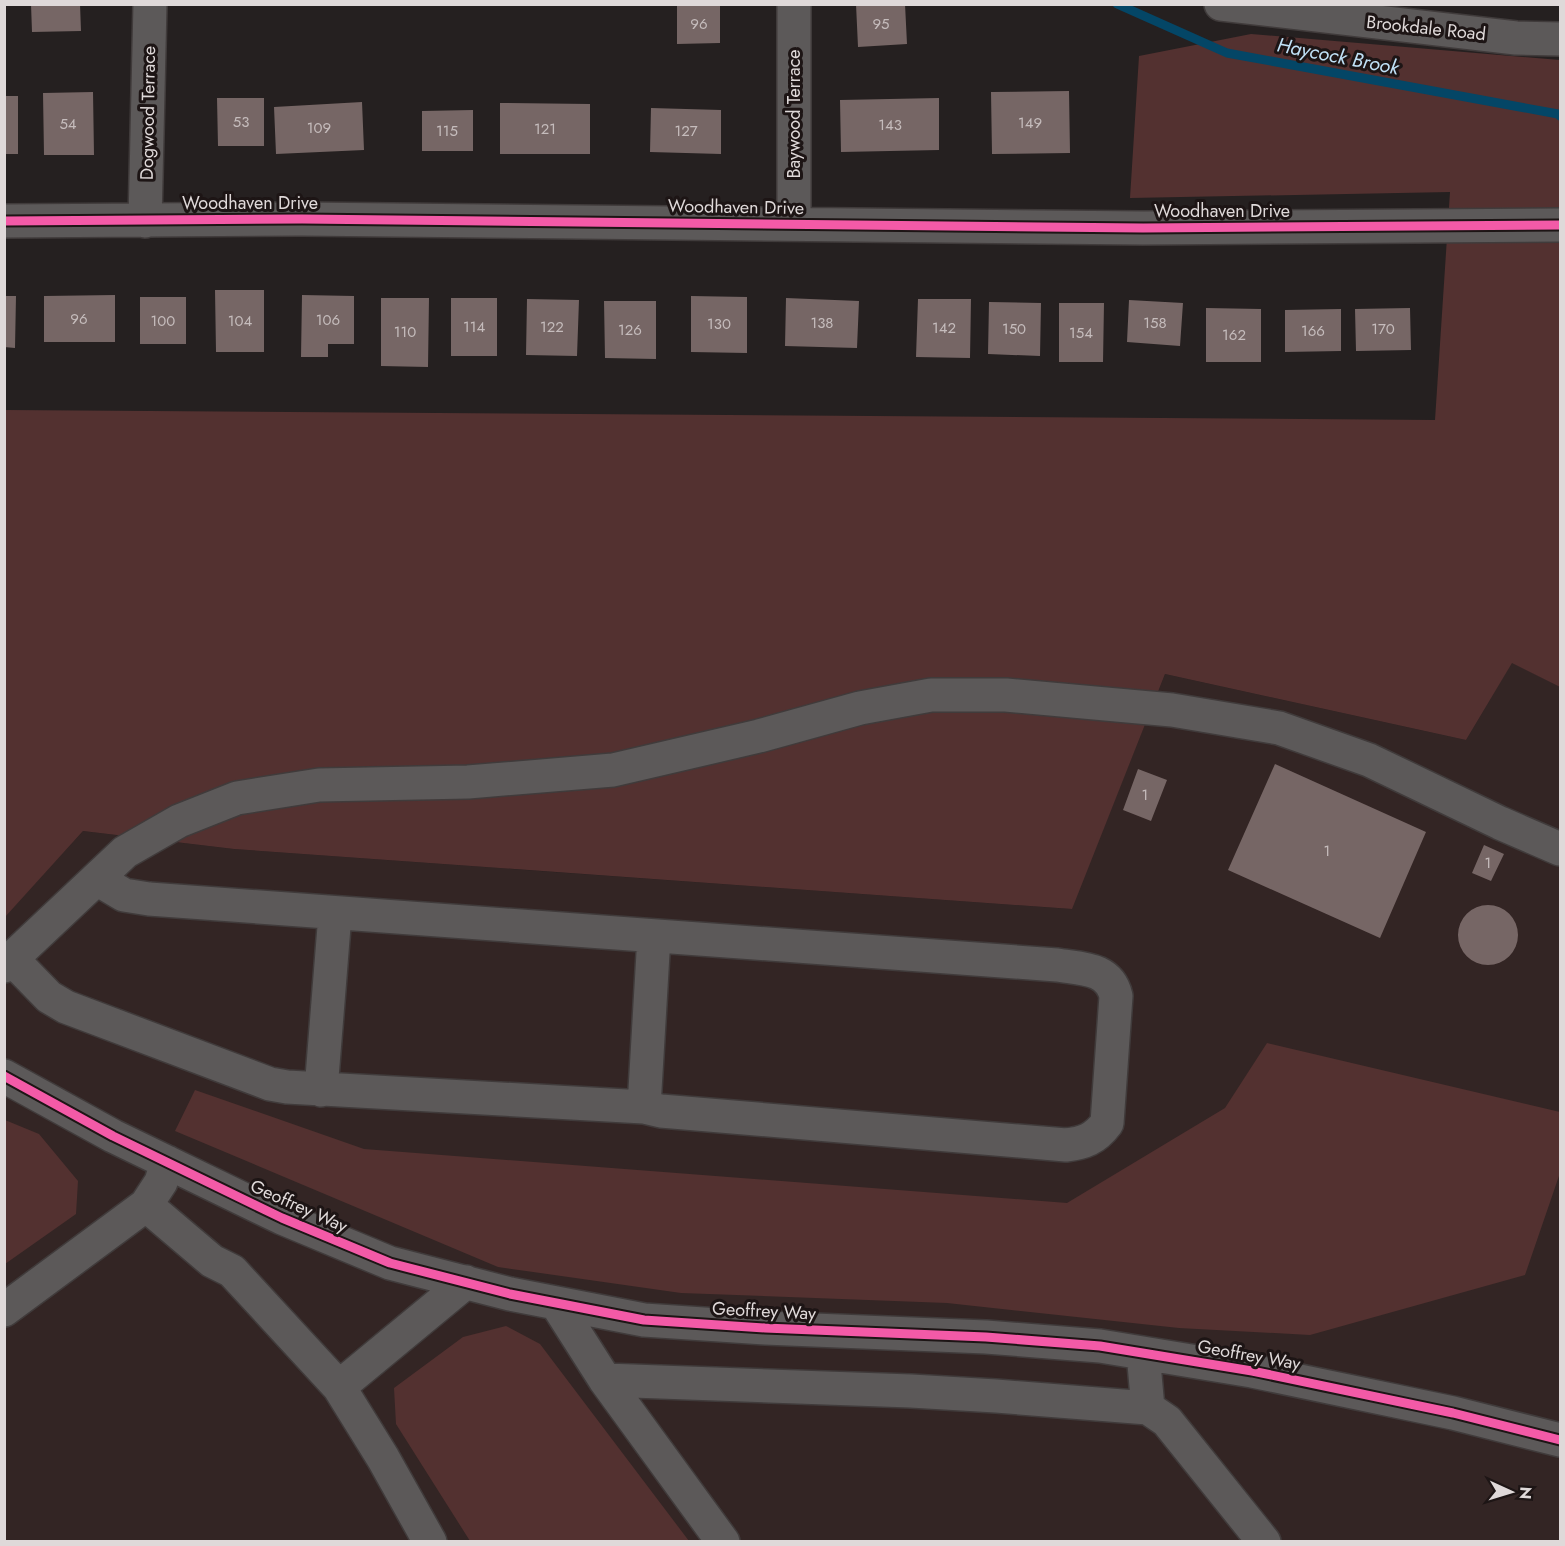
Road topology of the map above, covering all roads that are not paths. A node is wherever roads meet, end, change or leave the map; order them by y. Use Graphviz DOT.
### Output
graph roads {
  1 [pos="150,4"];
  2 [pos="794,4"];
  3 [pos="1221,4"];
  4 [pos="1560,39"];
  5 [pos="4,221"];
  6 [pos="145,221"];
  7 [pos="794,224"];
  8 [pos="1560,225"];
  9 [pos="1560,849"];
  10 [pos="98,879"];
  11 [pos="335,914"];
  12 [pos="654,936"];
  13 [pos="8,963"];
  14 [pos="4,1076"];
  15 [pos="321,1089"];
  16 [pos="644,1107"];
  17 [pos="167,1162"];
  18 [pos="146,1205"];
  19 [pos="466,1282"];
  20 [pos="556,1303"];
  21 [pos="4,1310"];
  22 [pos="1143,1353"];
  23 [pos="605,1380"];
  24 [pos="339,1387"];
  25 [pos="1148,1408"];
  26 [pos="1560,1440"];
  27 [pos="430,1542"];
  28 [pos="723,1542"];
  29 [pos="1264,1542"];
  1 -- 6 [label="street, Dogwood Terrace"];
  2 -- 7 [label="street, Baywood Terrace"];
  3 -- 4 [label="street, Brookdale Road"];
  5 -- 6 [label="street, Woodhaven Drive"];
  6 -- 7 [label="street, Woodhaven Drive"];
  7 -- 8 [label="street, Woodhaven Drive"];
  9 -- 10 [label="street"];
  10 -- 11 [label="street"];
  10 -- 13 [label="street"];
  11 -- 12 [label="street"];
  11 -- 15 [label="street"];
  12 -- 16 [label="street"];
  12 -- 16 [label="street"];
  13 -- 15 [label="street"];
  14 -- 17 [label="street, Geoffrey Way"];
  15 -- 16 [label="street"];
  17 -- 18 [label="street"];
  17 -- 19 [label="street, Geoffrey Way"];
  18 -- 21 [label="street"];
  18 -- 24 [label="street"];
  19 -- 20 [label="street, Geoffrey Way"];
  19 -- 24 [label="street"];
  20 -- 22 [label="street, Geoffrey Way"];
  20 -- 23 [label="street"];
  22 -- 25 [label="street"];
  22 -- 26 [label="street, Geoffrey Way"];
  23 -- 25 [label="street"];
  23 -- 28 [label="street"];
  24 -- 27 [label="street"];
  25 -- 29 [label="street"];
}
